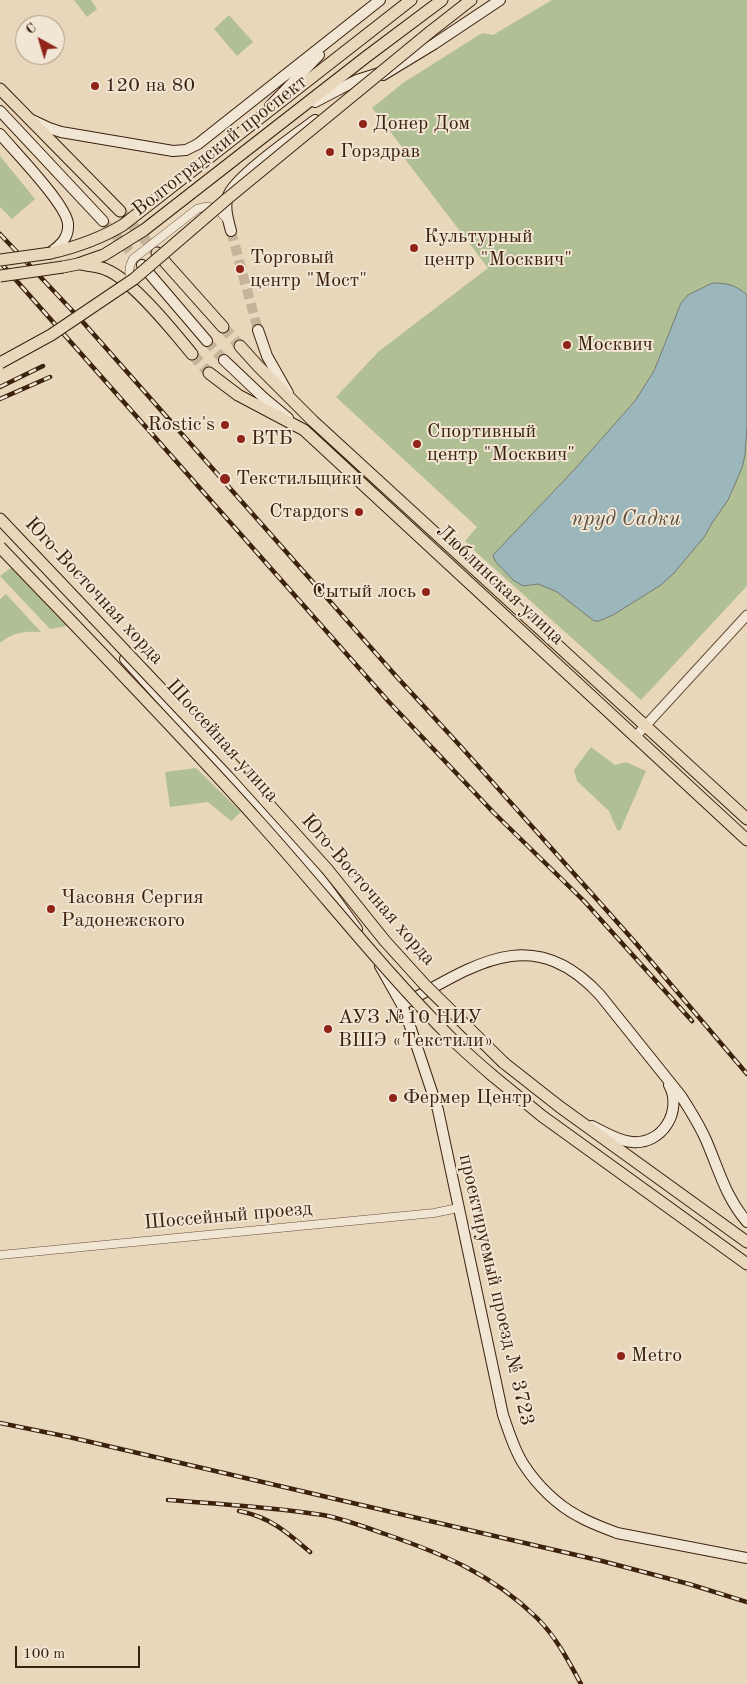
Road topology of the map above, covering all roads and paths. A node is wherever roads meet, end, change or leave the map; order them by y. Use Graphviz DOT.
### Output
graph roads {
  1 [pos="380,0"];
  2 [pos="411,0"];
  3 [pos="442,0"];
  4 [pos="471,0"];
  5 [pos="500,0"];
  6 [pos="347,25"];
  7 [pos="398,67"];
  8 [pos="0,89"];
  9 [pos="0,111"];
  10 [pos="27,117"];
  11 [pos="256,120"];
  12 [pos="284,120"];
  13 [pos="0,134"];
  14 [pos="120,211"];
  15 [pos="103,221"];
  16 [pos="230,227"];
  17 [pos="51,253"];
  18 [pos="158,253"];
  19 [pos="0,260"];
  20 [pos="78,264"];
  21 [pos="142,265"];
  22 [pos="0,276"];
  23 [pos="135,291"];
  24 [pos="223,328"];
  25 [pos="258,330"];
  26 [pos="207,341"];
  27 [pos="240,346"];
  28 [pos="192,354"];
  29 [pos="224,360"];
  30 [pos="0,363"];
  31 [pos="209,373"];
  32 [pos="292,400"];
  33 [pos="298,426"];
  34 [pos="0,520"];
  35 [pos="0,547"];
  36 [pos="747,615"];
  37 [pos="645,726"];
  38 [pos="636,736"];
  39 [pos="747,819"];
  40 [pos="747,840"];
  41 [pos="402,1005"];
  42 [pos="410,1026"];
  43 [pos="659,1070"];
  44 [pos="560,1107"];
  45 [pos="458,1208"];
  46 [pos="747,1222"];
  47 [pos="747,1242"];
  48 [pos="0,1255"];
  49 [pos="747,1264"];
  50 [pos="747,1558"];
  1 -- 6 [label="main road"];
  2 -- 11 [label="main road, Волгоградский проспект"];
  3 -- 12 [label="main road, Волгоградский проспект"];
  4 -- 30 [label="main road, bridge"];
  5 -- 7 [label="main road"];
  6 -- 10 [label="main road"];
  6 -- 11 [label="main road"];
  7 -- 12 [label="main road"];
  7 -- 16 [label="main road"];
  8 -- 10 [label="main road"];
  9 -- 15 [label="main road"];
  10 -- 14 [label="main road"];
  11 -- 17 [label="main road, Волгоградский проспект"];
  12 -- 20 [label="main road, Волгоградский проспект"];
  13 -- 17 [label="main road"];
  16 -- 23 [label="street"];
  17 -- 19 [label="main road, Волгоградский проспект, bridge"];
  18 -- 24 [label="main road"];
  20 -- 22 [label="main road, Волгоградский проспект, bridge"];
  20 -- 23 [label="main road"];
  21 -- 26 [label="main road"];
  23 -- 28 [label="main road"];
  25 -- 32 [label="main road"];
  27 -- 32 [label="main road, Люблинская улица"];
  29 -- 33 [label="main road, Люблинская улица"];
  31 -- 33 [label="main road"];
  32 -- 37 [label="main road, Люблинская улица"];
  33 -- 38 [label="main road, Люблинская улица"];
  34 -- 41 [label="main road, Шоссейная улица"];
  34 -- 44 [label="main road, Юго-Восточная хорда, bridge"];
  35 -- 49 [label="main road, Юго-Восточная хорда, bridge"];
  36 -- 37 [label="street"];
  37 -- 38 [label="street"];
  37 -- 39 [label="main road, Люблинская улица"];
  38 -- 40 [label="main road, Люблинская улица"];
  41 -- 42 [label="main road, Шоссейная улица"];
  41 -- 43 [label="main road"];
  42 -- 45 [label="main road, проектируемый проезд № 3723"];
  43 -- 44 [label="main road"];
  43 -- 46 [label="main road"];
  44 -- 47 [label="main road, Юго-Восточная хорда"];
  45 -- 48 [label="street, Шоссейный проезд"];
  45 -- 50 [label="main road, проектируемый проезд № 3723"];
}
